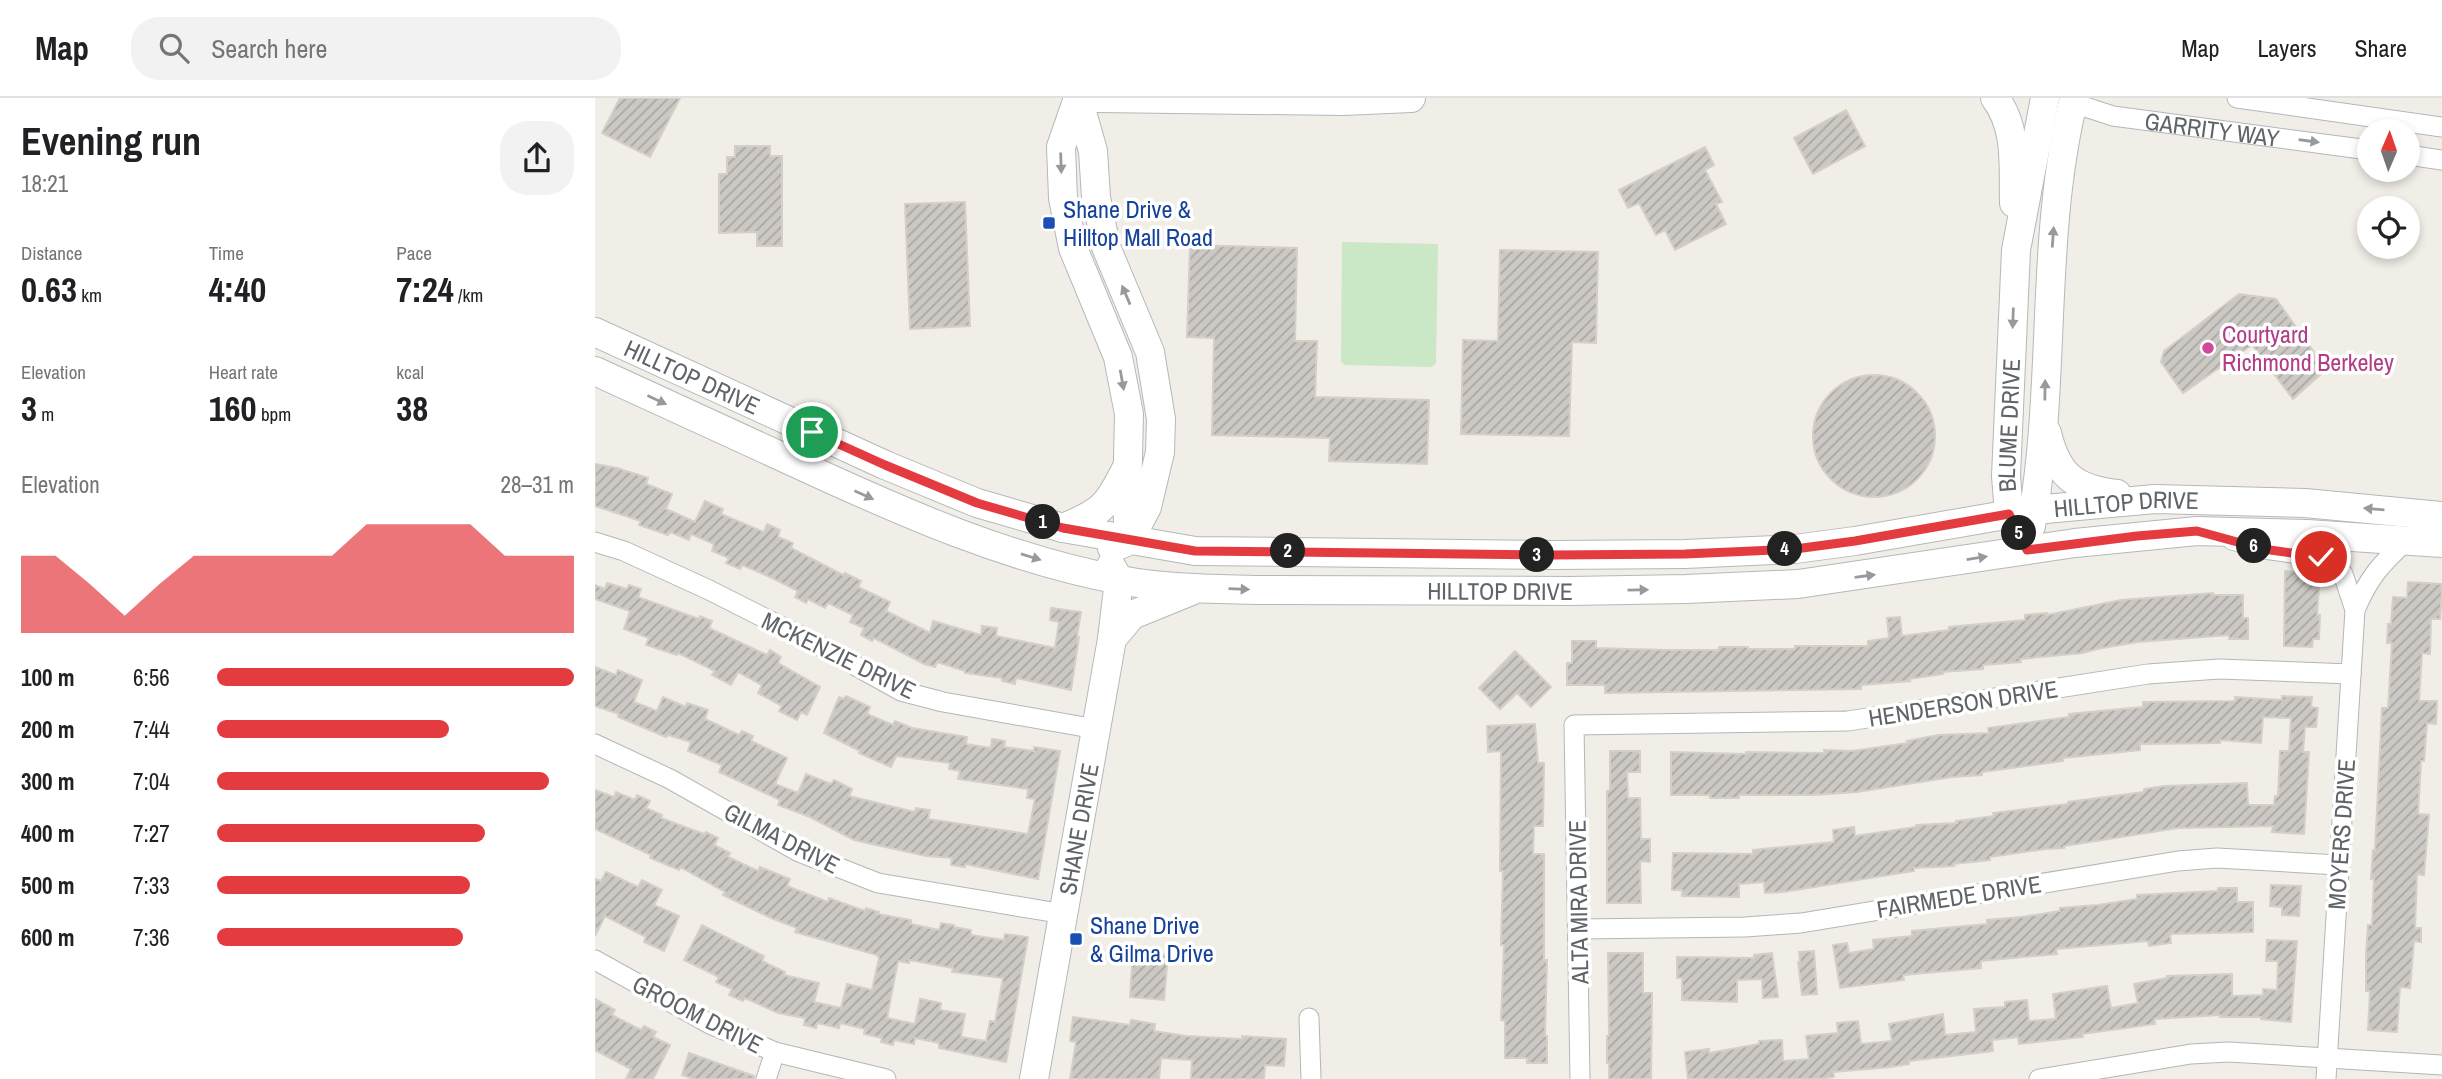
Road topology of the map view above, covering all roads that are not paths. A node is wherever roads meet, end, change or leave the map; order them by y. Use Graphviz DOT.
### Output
graph roads {
  1 [pos="1078,98"];
  2 [pos="1097,98"];
  3 [pos="1411,98"];
  4 [pos="1995,98"];
  5 [pos="2045,98"];
  6 [pos="2237,98"];
  7 [pos="2068,100"];
  8 [pos="2442,127"];
  9 [pos="2357,147"];
  10 [pos="2420,157"];
  11 [pos="2442,160"];
  12 [pos="2016,250"];
  13 [pos="595,332"];
  14 [pos="595,371"];
  15 [pos="2045,426"];
  16 [pos="1129,463"];
  17 [pos="1155,479"];
  18 [pos="2155,499"];
  19 [pos="2022,512"];
  20 [pos="2442,516"];
  21 [pos="1063,528"];
  22 [pos="2197,531"];
  23 [pos="2406,541"];
  24 [pos="595,542"];
  25 [pos="1109,543"];
  26 [pos="2442,543"];
  27 [pos="2027,550"];
  28 [pos="1195,551"];
  29 [pos="1069,569"];
  30 [pos="1136,578"];
  31 [pos="1198,588"];
  32 [pos="2355,610"];
  33 [pos="1112,639"];
  34 [pos="2351,674"];
  35 [pos="1574,725"];
  36 [pos="1096,729"];
  37 [pos="595,744"];
  38 [pos="2339,865"];
  39 [pos="1063,914"];
  40 [pos="1579,929"];
  41 [pos="595,960"];
  42 [pos="1309,1018"];
  43 [pos="775,1052"];
  44 [pos="2327,1058"];
  45 [pos="2442,1065"];
  46 [pos="766,1079"];
  47 [pos="886,1079"];
  48 [pos="1034,1079"];
  49 [pos="1311,1079"];
  50 [pos="1580,1079"];
  51 [pos="2039,1079"];
  52 [pos="2326,1079"];
  1 -- 16 [label="main road, SHANE DRIVE, one-way"];
  17 -- 1 [label="main road, SHANE DRIVE, one-way"];
  2 -- 3 [label="main road"];
  4 -- 12 [label="main road"];
  5 -- 12 [label="main road, BLUME DRIVE"];
  6 -- 8 [label="street, GARRITY WAY"];
  7 -- 9 [label="street, GARRITY WAY, one-way"];
  15 -- 7 [label="main road, BLUME DRIVE, one-way"];
  10 -- 11 [label="street"];
  12 -- 19 [label="main road, BLUME DRIVE, one-way"];
  13 -- 21 [label="main road, HILLTOP DRIVE"];
  14 -- 29 [label="main road, HILLTOP DRIVE, one-way"];
  15 -- 18 [label="main road"];
  15 -- 19 [label="main road, BLUME DRIVE"];
  16 -- 21 [label="main road"];
  16 -- 25 [label="main road, SHANE DRIVE"];
  17 -- 25 [label="main road, SHANE DRIVE"];
  17 -- 28 [label="main road"];
  18 -- 19 [label="main road, HILLTOP DRIVE"];
  20 -- 18 [label="main road, HILLTOP DRIVE, one-way"];
  19 -- 27 [label="main road, BLUME DRIVE"];
  19 -- 28 [label="main road, HILLTOP DRIVE"];
  21 -- 25 [label="main road, HILLTOP DRIVE"];
  22 -- 23 [label="main road, HILLTOP DRIVE"];
  22 -- 27 [label="main road, HILLTOP DRIVE"];
  22 -- 32 [label="street"];
  23 -- 26 [label="main road, HILLTOP DRIVE"];
  23 -- 32 [label="street"];
  24 -- 36 [label="street, MCKENZIE DRIVE"];
  25 -- 28 [label="main road, HILLTOP DRIVE"];
  25 -- 29 [label="main road"];
  25 -- 30 [label="main road, SHANE DRIVE"];
  31 -- 27 [label="main road, HILLTOP DRIVE, one-way"];
  28 -- 30 [label="main road"];
  29 -- 30 [label="main road, HILLTOP DRIVE"];
  30 -- 31 [label="main road, HILLTOP DRIVE"];
  30 -- 33 [label="main road, SHANE DRIVE"];
  31 -- 33 [label="main road"];
  32 -- 34 [label="street, MOYERS DRIVE"];
  33 -- 36 [label="main road, SHANE DRIVE"];
  34 -- 35 [label="street, HENDERSON DRIVE"];
  34 -- 38 [label="street, MOYERS DRIVE"];
  35 -- 40 [label="street, ALTA MIRA DRIVE"];
  36 -- 39 [label="main road, SHANE DRIVE"];
  37 -- 39 [label="street, GILMA DRIVE"];
  38 -- 40 [label="street, FAIRMEDE DRIVE"];
  38 -- 44 [label="street, MOYERS DRIVE"];
  39 -- 48 [label="main road, SHANE DRIVE"];
  40 -- 50 [label="street, ALTA MIRA DRIVE"];
  41 -- 43 [label="street, GROOM DRIVE"];
  42 -- 49 [label="street"];
  43 -- 46 [label="street"];
  43 -- 47 [label="street, GROOM DRIVE"];
  44 -- 45 [label="street"];
  44 -- 51 [label="street"];
  44 -- 52 [label="street, MOYERS DRIVE"];
}
